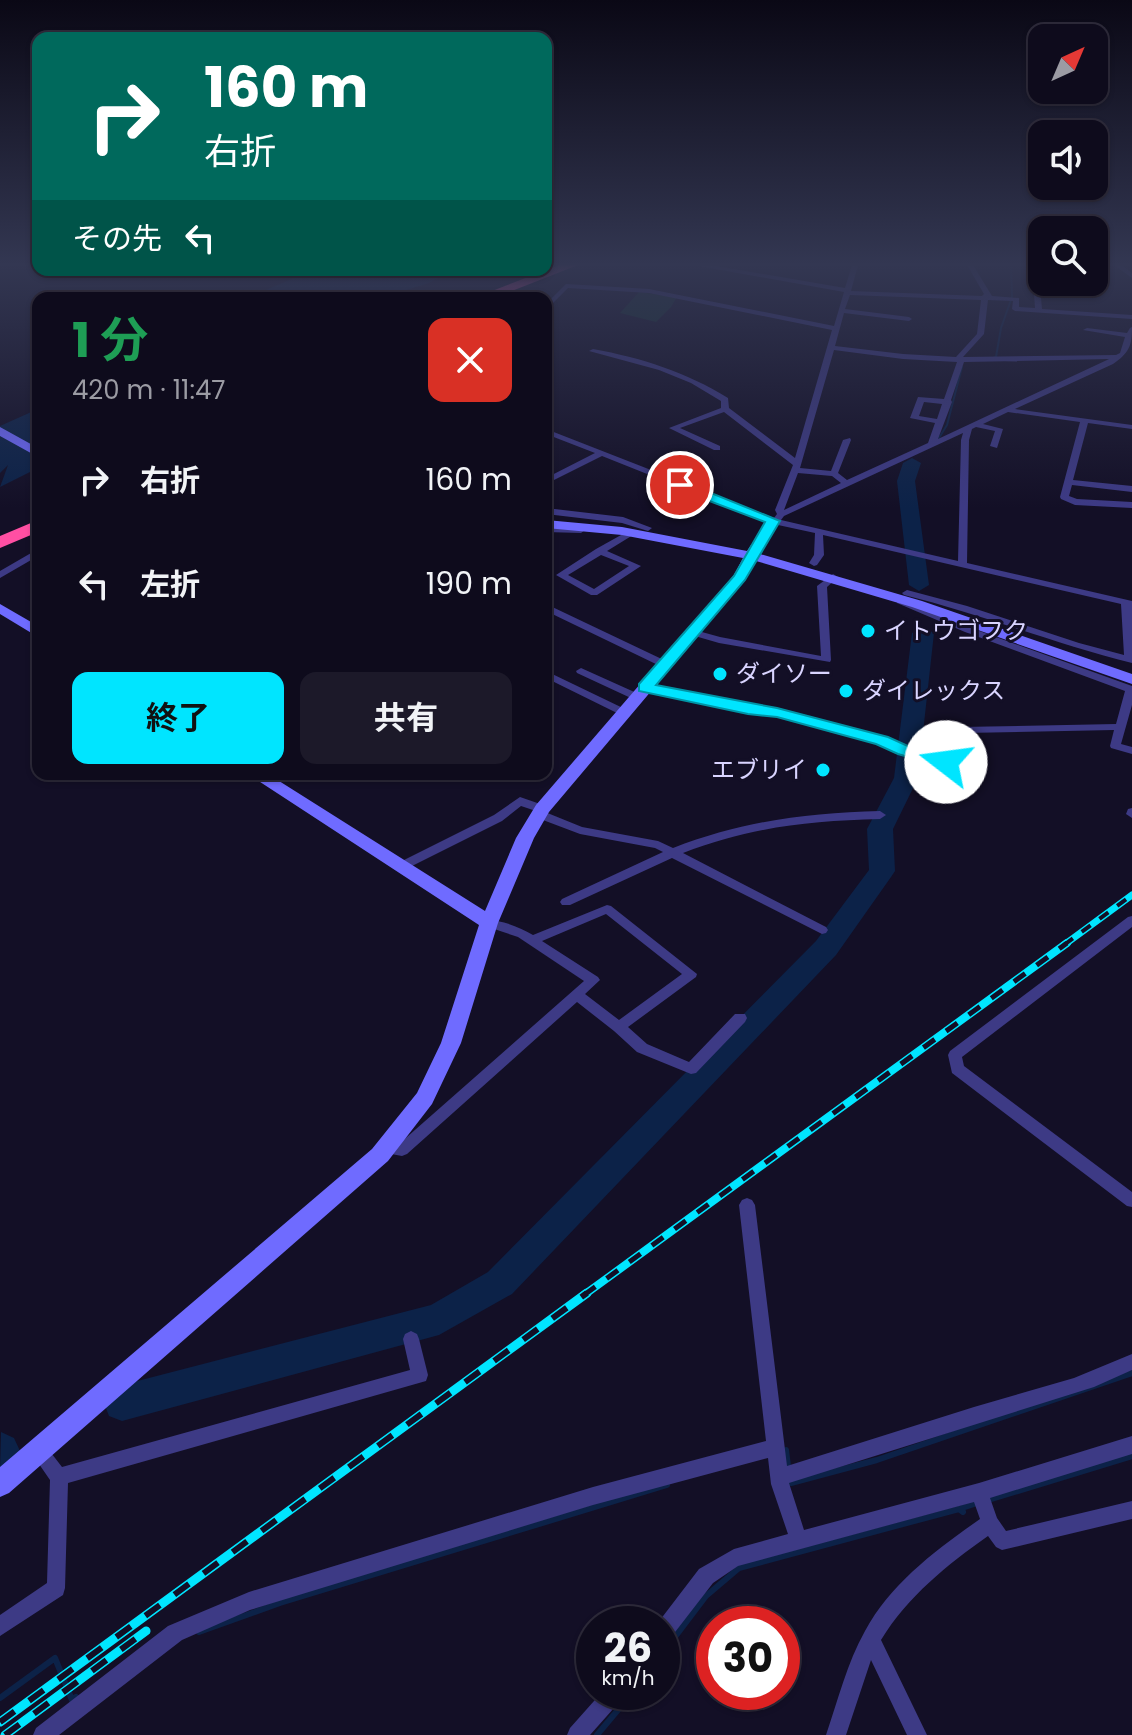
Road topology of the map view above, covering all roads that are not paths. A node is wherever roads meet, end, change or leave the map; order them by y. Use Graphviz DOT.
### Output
graph roads {
  1 [pos="970,346"];
  2 [pos="1125,346"];
  3 [pos="832,348"];
  4 [pos="593,351"];
  5 [pos="1119,357"];
  6 [pos="959,360"];
  7 [pos="948,402"];
  8 [pos="725,409"];
  9 [pos="1009,410"];
  10 [pos="1085,420"];
  11 [pos="941,422"];
  12 [pos="972,427"];
  13 [pos="1132,427"];
  14 [pos="0,431"];
  15 [pos="552,435"];
  16 [pos="847,440"];
  17 [pos="931,446"];
  18 [pos="994,446"];
  19 [pos="717,448"];
  20 [pos="32,450"];
  21 [pos="601,453"];
  22 [pos="796,467"];
  23 [pos="834,474"];
  24 [pos="552,478"];
  25 [pos="1068,482"];
  26 [pos="847,484"];
  27 [pos="1132,489"];
  28 [pos="1132,505"];
  29 [pos="552,512"];
  30 [pos="777,517"];
  31 [pos="552,518"];
  32 [pos="552,527"];
  33 [pos="32,528"];
  34 [pos="648,528"];
  35 [pos="819,532"];
  36 [pos="630,533"];
  37 [pos="0,543"];
  38 [pos="599,551"];
  39 [pos="754,552"];
  40 [pos="32,556"];
  41 [pos="814,563"];
  42 [pos="962,565"];
  43 [pos="0,575"];
  44 [pos="833,577"];
  45 [pos="903,596"];
  46 [pos="1129,603"];
  47 [pos="0,608"];
  48 [pos="552,610"];
  49 [pos="32,629"];
  50 [pos="691,632"];
  51 [pos="1131,663"];
  52 [pos="664,664"];
  53 [pos="581,671"];
  54 [pos="552,677"];
  55 [pos="1132,686"];
  56 [pos="641,692"];
  57 [pos="623,712"];
  58 [pos="1121,727"];
  59 [pos="1132,751"];
  60 [pos="278,780"];
  61 [pos="540,812"];
  62 [pos="880,815"];
  63 [pos="674,853"];
  64 [pos="402,866"];
  65 [pos="566,902"];
  66 [pos="1132,920"];
  67 [pos="489,923"];
  68 [pos="822,930"];
  69 [pos="533,940"];
  70 [pos="577,995"];
  71 [pos="740,1018"];
  72 [pos="619,1027"];
  73 [pos="385,1148"];
  74 [pos="1132,1201"];
  75 [pos="747,1205"];
  76 [pos="411,1339"];
  77 [pos="1132,1362"];
  78 [pos="1132,1445"];
  79 [pos="777,1447"];
  80 [pos="39,1451"];
  81 [pos="59,1477"];
  82 [pos="780,1477"];
  83 [pos="0,1484"];
  84 [pos="984,1505"];
  85 [pos="1132,1510"];
  86 [pos="799,1541"];
  87 [pos="680,1610"];
  88 [pos="0,1626"];
  89 [pos="871,1639"];
  90 [pos="599,1710"];
  91 [pos="43,1735"];
  92 [pos="577,1735"];
  93 [pos="836,1735"];
  94 [pos="917,1735"];
  1 -- 6 [label="street"];
  2 -- 5 [label="street"];
  3 -- 6 [label="street"];
  3 -- 22 [label="street"];
  4 -- 8 [label="street"];
  5 -- 6 [label="street"];
  5 -- 9 [label="street"];
  6 -- 7 [label="street"];
  7 -- 11 [label="street"];
  7 -- 11 [label="street"];
  8 -- 19 [label="street"];
  8 -- 22 [label="street"];
  9 -- 10 [label="street"];
  9 -- 12 [label="street"];
  10 -- 13 [label="street"];
  10 -- 25 [label="street"];
  11 -- 17 [label="street"];
  12 -- 17 [label="street"];
  12 -- 18 [label="street"];
  12 -- 42 [label="street"];
  14 -- 20 [label="street"];
  15 -- 21 [label="street"];
  16 -- 23 [label="street"];
  17 -- 26 [label="street"];
  21 -- 24 [label="street"];
  21 -- 30 [label="street"];
  22 -- 23 [label="street"];
  22 -- 30 [label="street"];
  23 -- 26 [label="street"];
  25 -- 27 [label="street"];
  25 -- 28 [label="street"];
  26 -- 30 [label="street"];
  29 -- 34 [label="street"];
  30 -- 35 [label="street"];
  30 -- 39 [label="street"];
  31 -- 34 [label="street"];
  32 -- 36 [label="street"];
  33 -- 37 [label="highway"];
  34 -- 39 [label="street"];
  35 -- 41 [label="street"];
  35 -- 42 [label="street"];
  36 -- 38 [label="street"];
  36 -- 39 [label="street"];
  38 -- 38 [label="street"];
  39 -- 41 [label="street"];
  39 -- 44 [label="street"];
  39 -- 50 [label="street"];
  40 -- 43 [label="street"];
  41 -- 45 [label="street"];
  42 -- 46 [label="street"];
  44 -- 45 [label="street"];
  44 -- 50 [label="street"];
  45 -- 51 [label="street"];
  45 -- 55 [label="street"];
  46 -- 51 [label="street"];
  47 -- 49 [label="street"];
  48 -- 52 [label="street"];
  50 -- 52 [label="street"];
  52 -- 56 [label="street"];
  53 -- 56 [label="street"];
  54 -- 57 [label="street"];
  55 -- 58 [label="street"];
  56 -- 57 [label="street"];
  56 -- 58 [label="street"];
  57 -- 61 [label="street"];
  58 -- 59 [label="street"];
  60 -- 64 [label="street"];
  61 -- 63 [label="street"];
  61 -- 64 [label="street"];
  61 -- 67 [label="street"];
  62 -- 63 [label="street"];
  63 -- 65 [label="street"];
  63 -- 68 [label="street"];
  64 -- 67 [label="street"];
  66 -- 74 [label="street"];
  67 -- 69 [label="street"];
  67 -- 73 [label="street"];
  69 -- 70 [label="street"];
  69 -- 72 [label="street"];
  70 -- 72 [label="street"];
  70 -- 73 [label="street"];
  71 -- 72 [label="street"];
  73 -- 80 [label="street"];
  75 -- 79 [label="street"];
  76 -- 81 [label="street"];
  77 -- 82 [label="street"];
  78 -- 84 [label="street"];
  79 -- 82 [label="street"];
  79 -- 91 [label="street"];
  80 -- 81 [label="street"];
  80 -- 83 [label="street"];
  81 -- 88 [label="street"];
  82 -- 86 [label="street"];
  84 -- 85 [label="street"];
  84 -- 86 [label="street"];
  84 -- 89 [label="street"];
  86 -- 87 [label="street"];
  89 -- 93 [label="street"];
  89 -- 94 [label="street"];
  90 -- 92 [label="street"];
}
